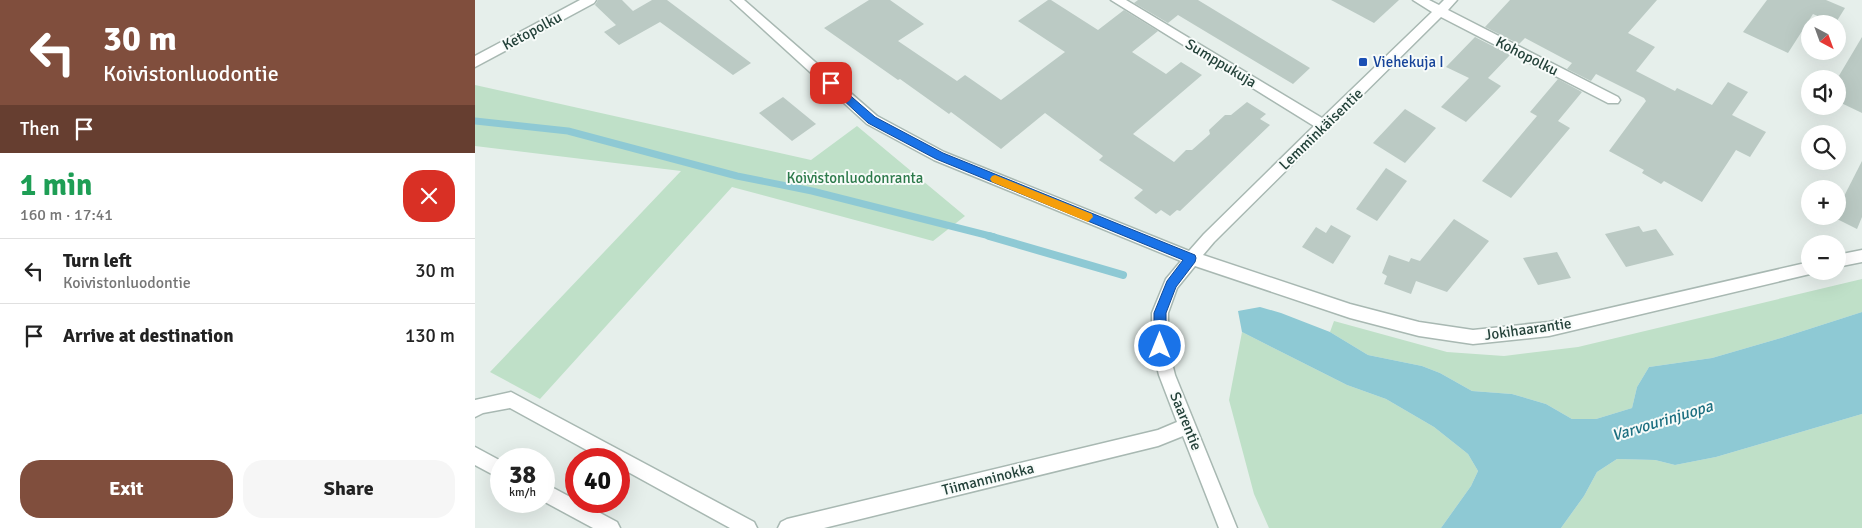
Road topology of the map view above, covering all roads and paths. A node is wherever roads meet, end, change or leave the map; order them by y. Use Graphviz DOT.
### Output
graph roads {
  1 [pos="590,0"];
  2 [pos="737,0"];
  3 [pos="1117,0"];
  4 [pos="1419,0"];
  5 [pos="1451,0"];
  6 [pos="1440,11"];
  7 [pos="475,62"];
  8 [pos="1613,100"];
  9 [pos="1324,126"];
  10 [pos="1862,256"];
  11 [pos="1191,258"];
  12 [pos="1846,259"];
  13 [pos="1801,270"];
  14 [pos="475,410"];
  15 [pos="1187,426"];
  16 [pos="475,456"];
  17 [pos="490,464"];
  18 [pos="555,498"];
  19 [pos="611,528"];
  20 [pos="748,528"];
  21 [pos="787,528"];
  22 [pos="1229,528"];
  1 -- 7 [label="street, Ketopolku"];
  2 -- 11 [label="street, Jokihaarantie"];
  3 -- 9 [label="street, Sumppukuja"];
  4 -- 6 [label="street, Kohopolku"];
  5 -- 6 [label="street, Lemminkäisentie"];
  6 -- 8 [label="street, Kohopolku"];
  6 -- 9 [label="street, Lemminkäisentie"];
  9 -- 11 [label="street, Lemminkäisentie"];
  10 -- 12 [label="street"];
  11 -- 13 [label="street, Jokihaarantie"];
  11 -- 15 [label="street, Saarentie"];
  14 -- 20 [label="street"];
  15 -- 21 [label="street, Tiimanninokka"];
  15 -- 22 [label="street, Saarentie"];
  16 -- 17 [label="street"];
  18 -- 19 [label="street"];
}
